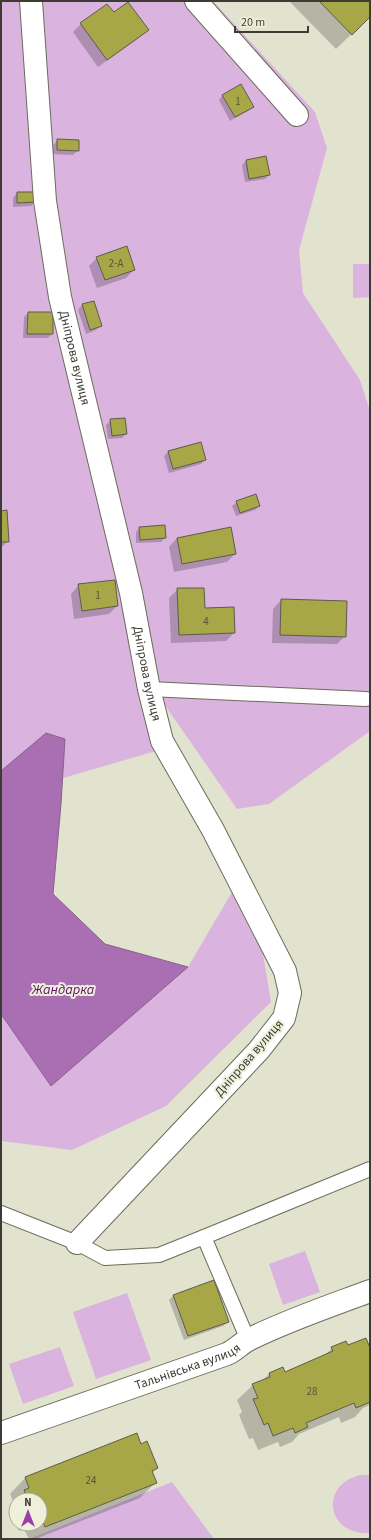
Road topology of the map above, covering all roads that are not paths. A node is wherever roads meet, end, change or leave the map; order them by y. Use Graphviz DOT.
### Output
graph roads {
  1 [pos="31,1"];
  2 [pos="196,1"];
  3 [pos="297,115"];
  4 [pos="149,689"];
  5 [pos="366,699"];
  6 [pos="370,1169"];
  7 [pos="1,1213"];
  8 [pos="204,1237"];
  9 [pos="77,1243"];
  10 [pos="370,1291"];
  11 [pos="248,1340"];
  12 [pos="1,1433"];
  1 -- 4 [label="street, Дніпрова вулиця"];
  2 -- 3 [label="street"];
  4 -- 5 [label="lane"];
  4 -- 9 [label="street, Дніпрова вулиця"];
  6 -- 8 [label="lane"];
  7 -- 9 [label="lane"];
  8 -- 9 [label="lane"];
  8 -- 11 [label="lane"];
  10 -- 11 [label="street, Тальнівська вулиця"];
  11 -- 12 [label="street, Тальнівська вулиця"];
}
